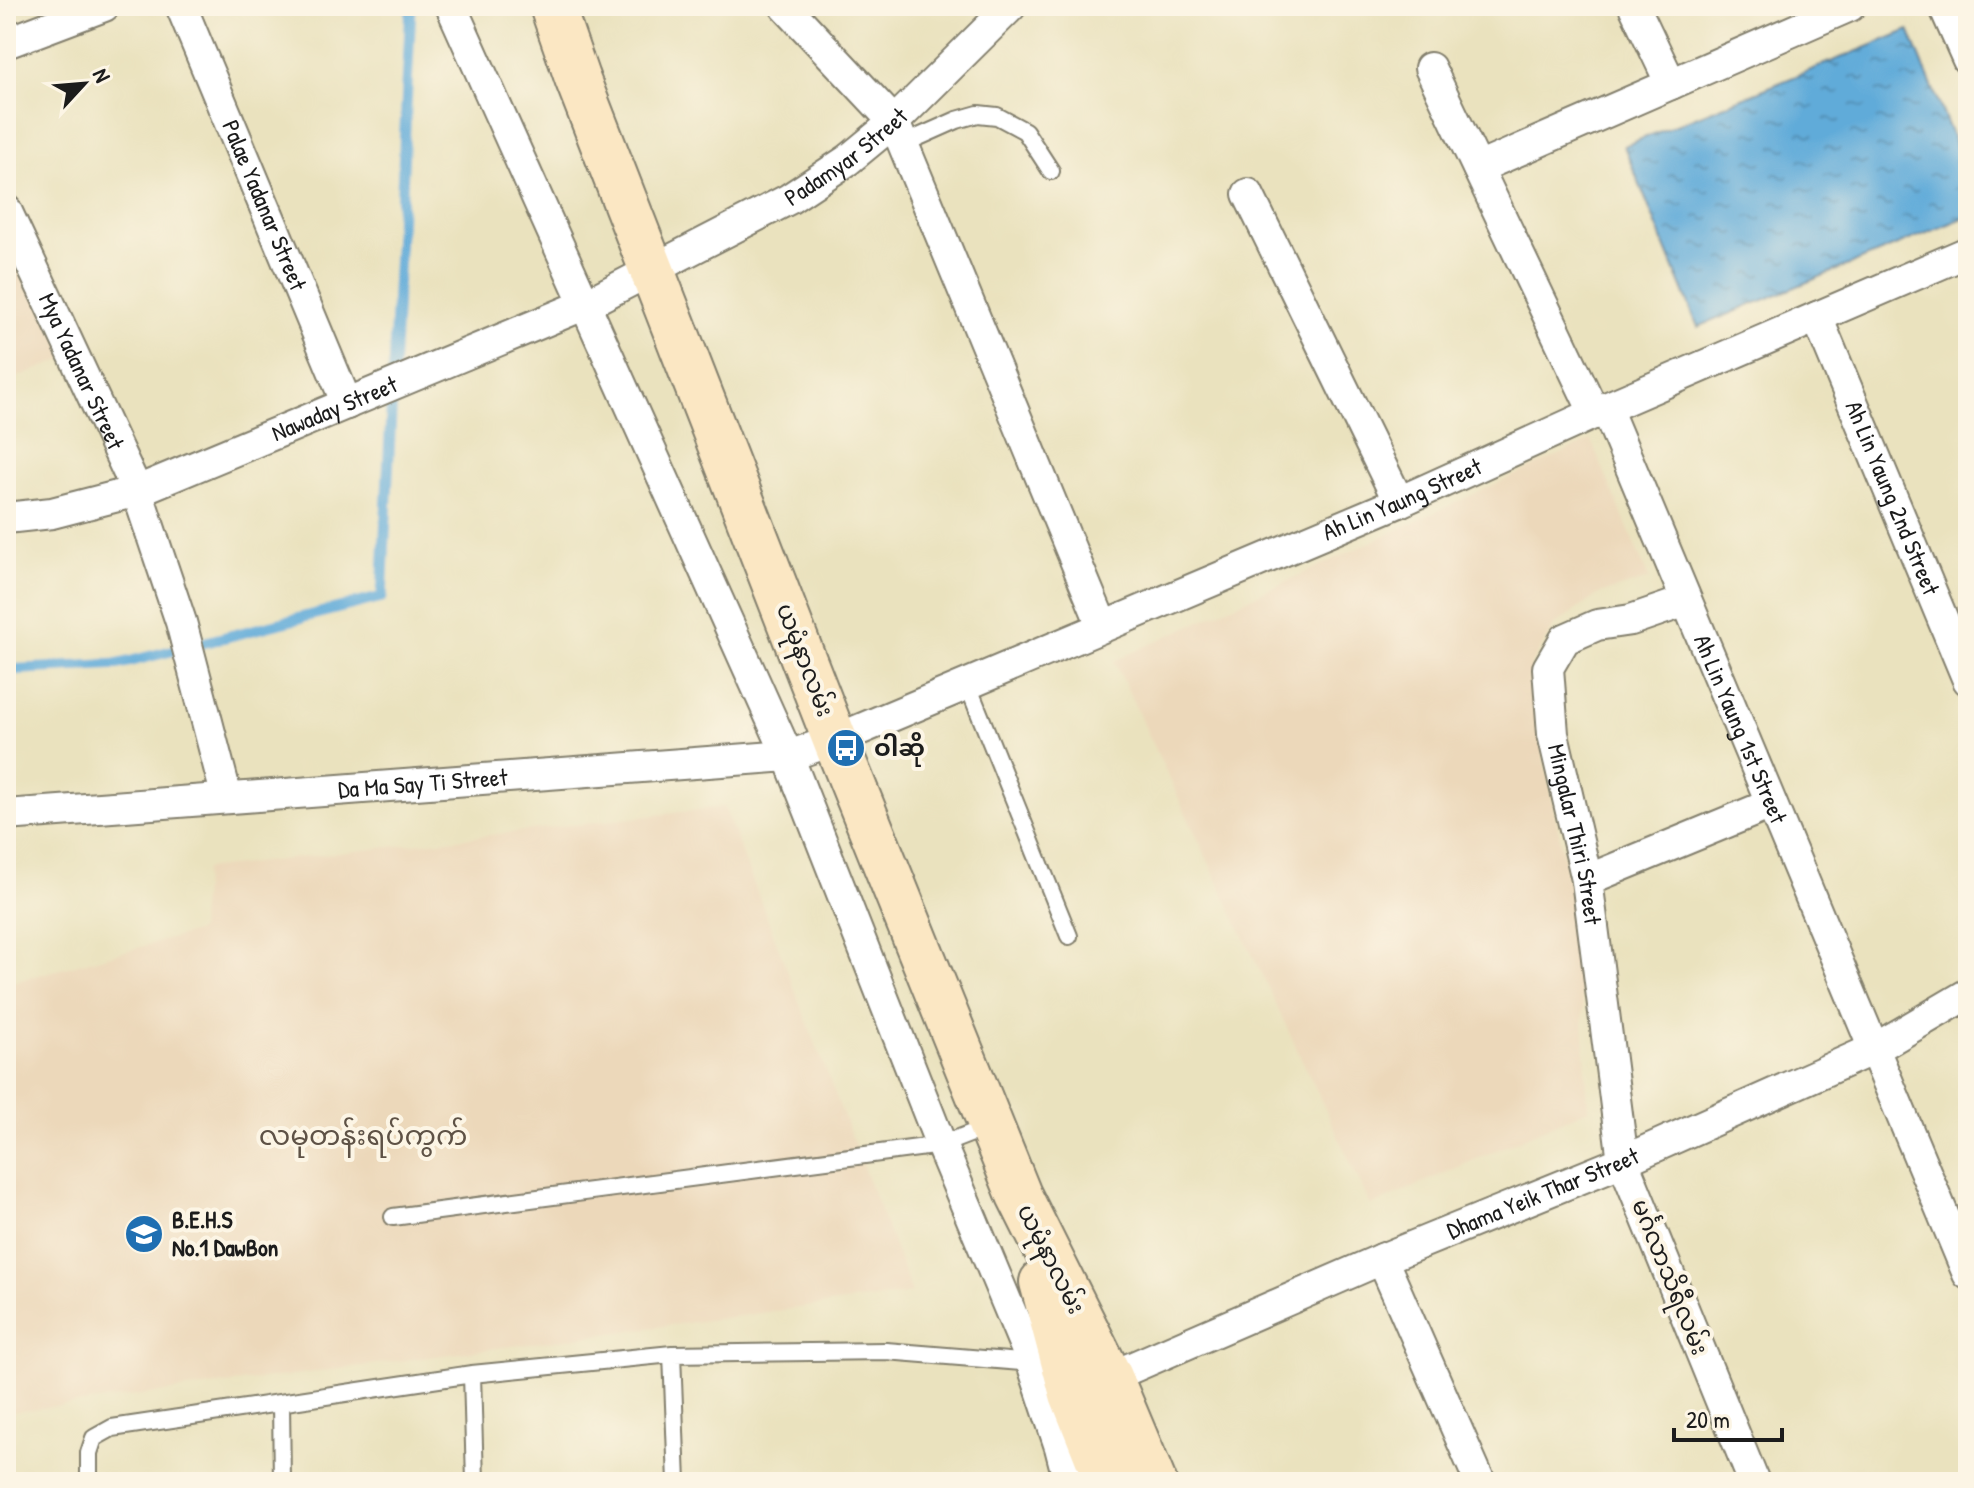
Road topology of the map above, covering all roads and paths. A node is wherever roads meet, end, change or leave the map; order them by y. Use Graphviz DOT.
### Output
graph roads {
  1 [pos="104,6"];
  2 [pos="181,6"];
  3 [pos="451,6"];
  4 [pos="552,6"];
  5 [pos="785,6"];
  6 [pos="1011,6"];
  7 [pos="1634,6"];
  8 [pos="1850,6"];
  9 [pos="1944,6"];
  10 [pos="6,43"];
  11 [pos="1968,60"];
  12 [pos="1430,68"];
  13 [pos="1671,84"];
  14 [pos="898,133"];
  15 [pos="1478,168"];
  16 [pos="1051,171"];
  17 [pos="1248,194"];
  18 [pos="6,210"];
  19 [pos="1968,252"];
  20 [pos="653,269"];
  21 [pos="586,304"];
  22 [pos="1817,317"];
  23 [pos="347,404"];
  24 [pos="1600,411"];
  25 [pos="137,491"];
  26 [pos="1399,502"];
  27 [pos="6,518"];
  28 [pos="1686,601"];
  29 [pos="1102,625"];
  30 [pos="1968,680"];
  31 [pos="967,683"];
  32 [pos="835,740"];
  33 [pos="788,756"];
  34 [pos="227,798"];
  35 [pos="1771,804"];
  36 [pos="6,815"];
  37 [pos="1587,880"];
  38 [pos="1069,936"];
  39 [pos="1968,994"];
  40 [pos="1876,1048"];
  41 [pos="992,1125"];
  42 [pos="941,1145"];
  43 [pos="1623,1161"];
  44 [pos="393,1217"];
  45 [pos="1382,1259"];
  46 [pos="1968,1274"];
  47 [pos="672,1354"];
  48 [pos="1032,1363"];
  49 [pos="472,1374"];
  50 [pos="1076,1392"];
  51 [pos="281,1403"];
  52 [pos="89,1482"];
  53 [pos="282,1482"];
  54 [pos="475,1482"];
  55 [pos="677,1482"];
  56 [pos="1069,1482"];
  57 [pos="1107,1482"];
  58 [pos="1154,1482"];
  59 [pos="1480,1482"];
  60 [pos="1754,1482"];
  1 -- 10 [label="street"];
  2 -- 23 [label="street, Palae Yadanar Street"];
  3 -- 21 [label="street"];
  4 -- 20 [label="main road, ယမုံနာလမ်း"];
  5 -- 14 [label="street"];
  6 -- 14 [label="street, Padamyar Street"];
  7 -- 13 [label="street"];
  8 -- 13 [label="street"];
  9 -- 11 [label="street"];
  12 -- 15 [label="street, Ah Lin Yaung 1st Street"];
  13 -- 15 [label="street"];
  14 -- 16 [label="lane"];
  14 -- 20 [label="street, Padamyar Street"];
  14 -- 29 [label="street"];
  15 -- 24 [label="street, Ah Lin Yaung 1st Street"];
  17 -- 26 [label="street"];
  18 -- 25 [label="street, Mya Yadanar Street"];
  19 -- 22 [label="street, Ah Lin Yaung Street"];
  20 -- 21 [label="street, Nawaday Street"];
  20 -- 32 [label="main road, ယမုံနာလမ်း"];
  21 -- 23 [label="street, Nawaday Street"];
  21 -- 33 [label="street"];
  22 -- 24 [label="street, Ah Lin Yaung Street"];
  22 -- 30 [label="street, Ah Lin Yaung 2nd Street"];
  23 -- 25 [label="street, Nawaday Street"];
  24 -- 26 [label="street, Ah Lin Yaung Street"];
  24 -- 28 [label="street, Ah Lin Yaung 1st Street"];
  25 -- 27 [label="street, Nawaday Street"];
  25 -- 34 [label="street, Mya Yadanar Street"];
  26 -- 29 [label="street, Ah Lin Yaung Street"];
  28 -- 35 [label="street, Ah Lin Yaung 1st Street"];
  28 -- 37 [label="street, Mingalar Thiri Street"];
  29 -- 31 [label="street, Ah Lin Yaung Street"];
  31 -- 32 [label="street, Ah Lin Yaung Street"];
  31 -- 38 [label="lane"];
  32 -- 33 [label="street, Da Ma Say Ti Street"];
  32 -- 41 [label="main road, ယမုံနာလမ်း"];
  33 -- 34 [label="street, Da Ma Say Ti Street"];
  33 -- 42 [label="street"];
  34 -- 36 [label="street, Da Ma Say Ti Street"];
  35 -- 37 [label="street"];
  35 -- 40 [label="street, Ah Lin Yaung 1st Street"];
  37 -- 43 [label="street, Mingalar Thiri Street"];
  39 -- 40 [label="street, Dhama Yeik Thar Street"];
  40 -- 43 [label="street, Dhama Yeik Thar Street"];
  40 -- 46 [label="street, Ah Lin Yaung 1st Street"];
  41 -- 42 [label="lane"];
  41 -- 50 [label="main road, ယမုံနာလမ်း"];
  42 -- 44 [label="lane"];
  42 -- 48 [label="street"];
  43 -- 45 [label="street, Dhama Yeik Thar Street"];
  43 -- 60 [label="street, မင်္ဂလာသိရီလမ်း"];
  45 -- 50 [label="street, Dhama Yeik Thar Street"];
  45 -- 59 [label="street"];
  47 -- 48 [label="lane"];
  47 -- 49 [label="lane"];
  47 -- 55 [label="lane"];
  48 -- 50 [label="street"];
  49 -- 51 [label="lane"];
  49 -- 54 [label="lane"];
  50 -- 56 [label="street"];
  50 -- 57 [label="main road"];
  50 -- 58 [label="main road"];
  51 -- 52 [label="lane"];
  51 -- 53 [label="lane"];
}
